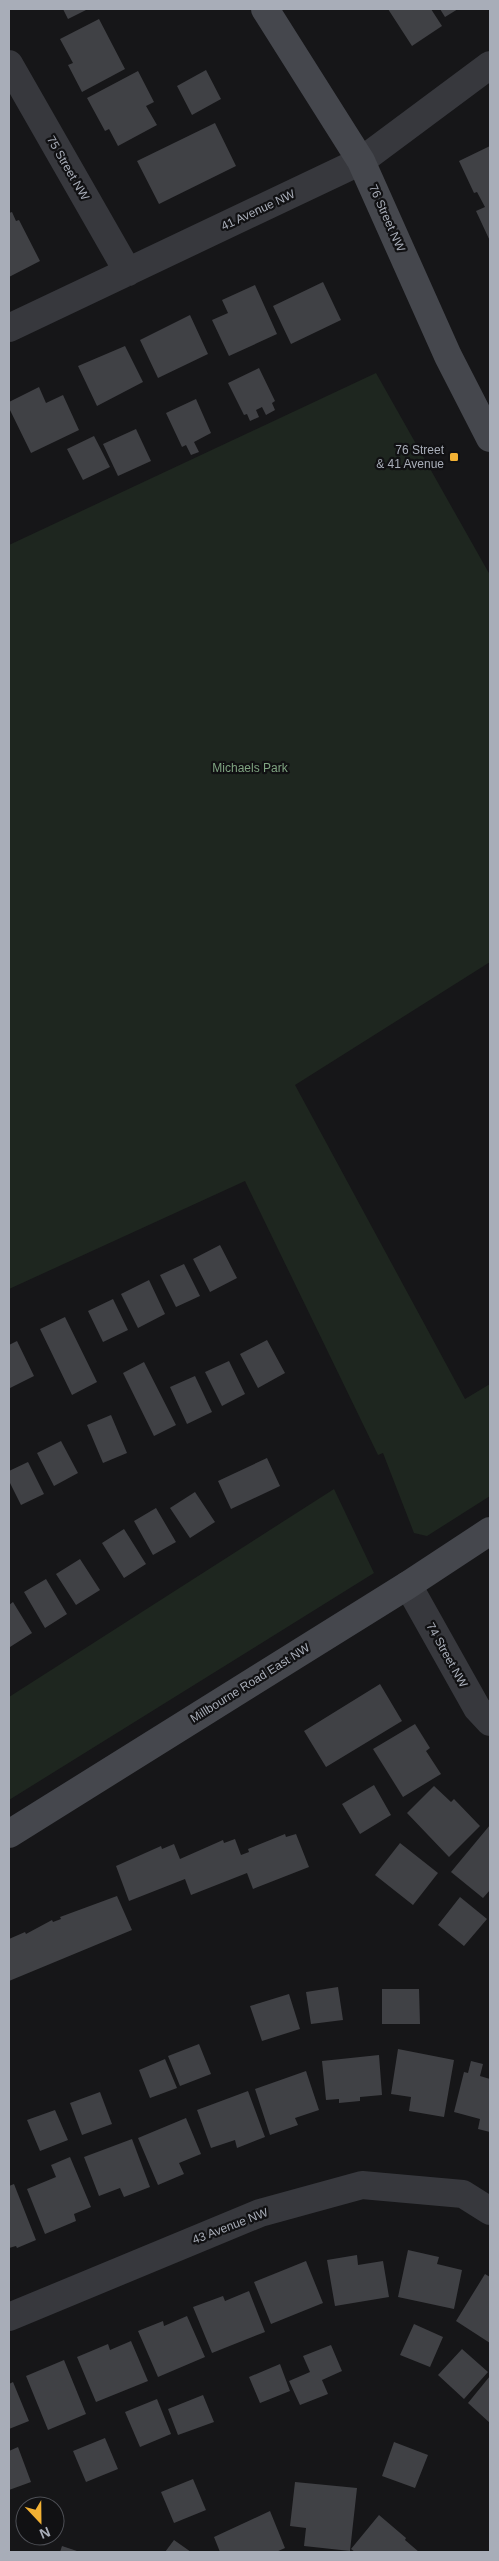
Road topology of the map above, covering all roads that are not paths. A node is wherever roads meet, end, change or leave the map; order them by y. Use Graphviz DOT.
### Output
graph roads {
  1 [pos="265,9"];
  2 [pos="9,64"];
  3 [pos="490,65"];
  4 [pos="362,161"];
  5 [pos="128,272"];
  6 [pos="9,328"];
  7 [pos="490,438"];
  8 [pos="490,1531"];
  9 [pos="408,1585"];
  10 [pos="490,1722"];
  11 [pos="9,1834"];
  12 [pos="490,2211"];
  13 [pos="9,2317"];
  1 -- 4 [label="street, 76 Street NW"];
  2 -- 5 [label="street, 75 Street NW"];
  3 -- 4 [label="street, 41 Avenue NW"];
  4 -- 5 [label="street, 41 Avenue NW"];
  4 -- 7 [label="street, 76 Street NW"];
  5 -- 6 [label="street, 41 Avenue NW"];
  8 -- 9 [label="street, Millbourne Road East NW"];
  9 -- 10 [label="street, 74 Street NW"];
  9 -- 11 [label="street, Millbourne Road East NW"];
  12 -- 13 [label="street, 43 Avenue NW"];
}
